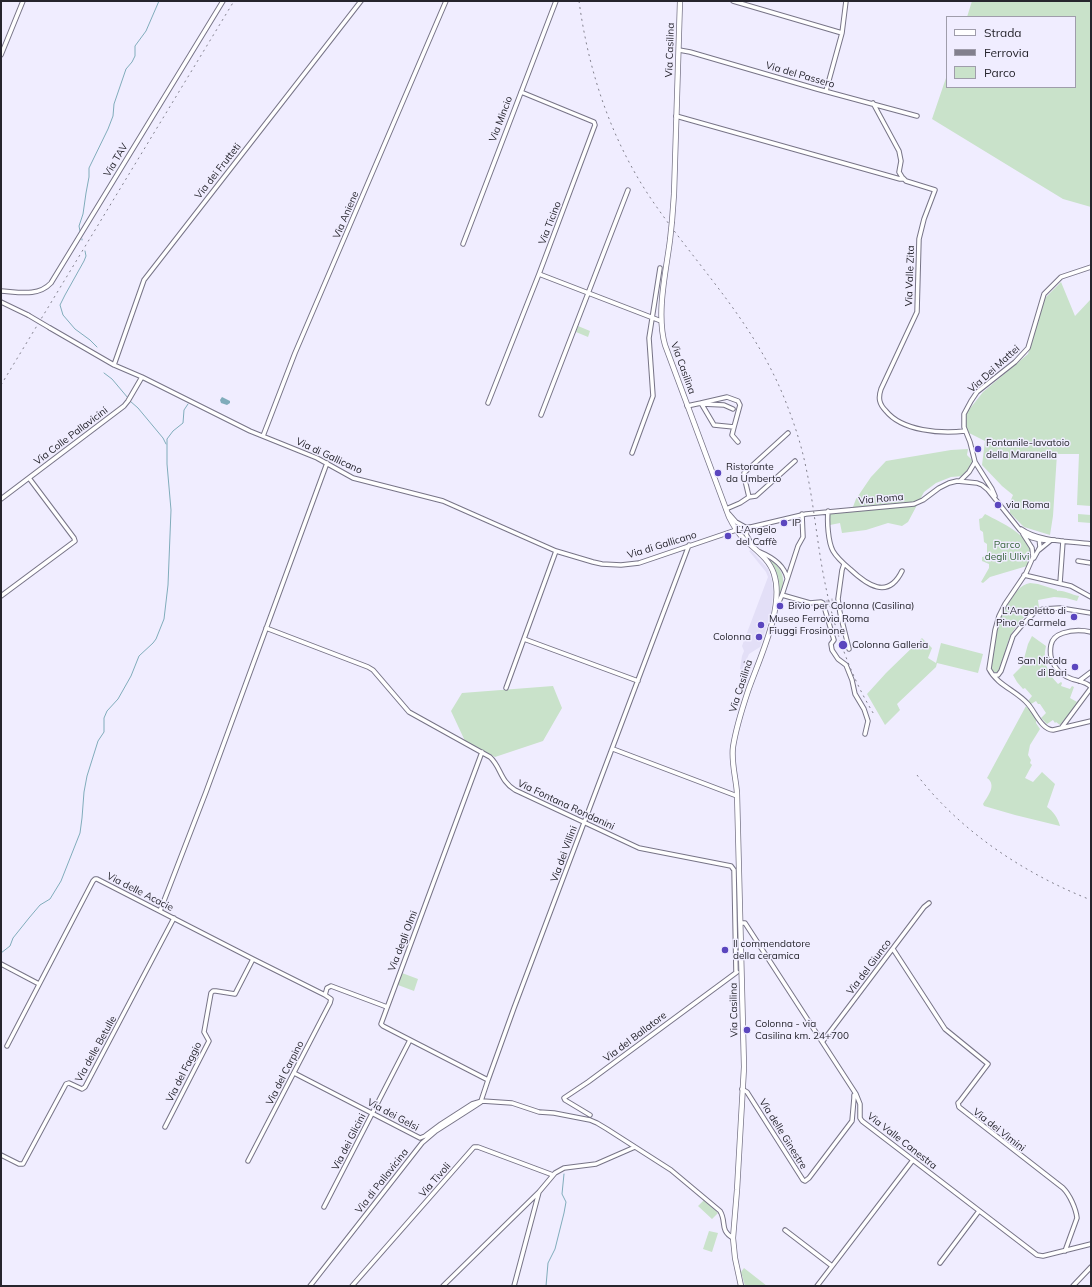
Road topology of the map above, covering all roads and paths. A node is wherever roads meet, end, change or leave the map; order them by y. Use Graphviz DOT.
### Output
graph roads {
  1 [pos="23,1"];
  2 [pos="223,1"];
  3 [pos="361,1"];
  4 [pos="446,1"];
  5 [pos="556,1"];
  6 [pos="680,1"];
  7 [pos="733,1"];
  8 [pos="846,1"];
  9 [pos="842,33"];
  10 [pos="678,50"];
  11 [pos="1,55"];
  12 [pos="826,91"];
  13 [pos="521,92"];
  14 [pos="873,103"];
  15 [pos="676,116"];
  16 [pos="917,116"];
  17 [pos="903,179"];
  18 [pos="628,190"];
  19 [pos="463,244"];
  20 [pos="1091,267"];
  21 [pos="660,268"];
  22 [pos="539,274"];
  23 [pos="1,291"];
  24 [pos="589,293"];
  25 [pos="1,302"];
  26 [pos="653,318"];
  27 [pos="661,321"];
  28 [pos="114,364"];
  29 [pos="142,377"];
  30 [pos="488,403"];
  31 [pos="701,403"];
  32 [pos="687,406"];
  33 [pos="732,409"];
  34 [pos="541,415"];
  35 [pos="734,427"];
  36 [pos="965,431"];
  37 [pos="788,433"];
  38 [pos="263,436"];
  39 [pos="738,442"];
  40 [pos="632,453"];
  41 [pos="795,461"];
  42 [pos="974,462"];
  43 [pos="327,463"];
  44 [pos="29,478"];
  45 [pos="960,481"];
  46 [pos="749,497"];
  47 [pos="1,499"];
  48 [pos="996,499"];
  49 [pos="726,510"];
  50 [pos="828,511"];
  51 [pos="802,514"];
  52 [pos="1013,521"];
  53 [pos="746,527"];
  54 [pos="751,527"];
  55 [pos="736,530"];
  56 [pos="1020,530"];
  57 [pos="1039,539"];
  58 [pos="1053,540"];
  59 [pos="1062,541"];
  60 [pos="1091,544"];
  61 [pos="689,545"];
  62 [pos="1031,545"];
  63 [pos="754,548"];
  64 [pos="556,551"];
  65 [pos="1038,551"];
  66 [pos="759,552"];
  67 [pos="1078,561"];
  68 [pos="1032,562"];
  69 [pos="1091,563"];
  70 [pos="844,564"];
  71 [pos="902,571"];
  72 [pos="1024,575"];
  73 [pos="787,579"];
  74 [pos="1060,583"];
  75 [pos="782,595"];
  76 [pos="1,596"];
  77 [pos="1091,597"];
  78 [pos="838,599"];
  79 [pos="833,600"];
  80 [pos="776,606"];
  81 [pos="1091,613"];
  82 [pos="266,628"];
  83 [pos="1091,632"];
  84 [pos="524,639"];
  85 [pos="849,649"];
  86 [pos="1091,672"];
  87 [pos="993,675"];
  88 [pos="638,681"];
  89 [pos="1079,681"];
  90 [pos="1091,687"];
  91 [pos="506,688"];
  92 [pos="1091,721"];
  93 [pos="1062,727"];
  94 [pos="865,734"];
  95 [pos="613,749"];
  96 [pos="482,752"];
  97 [pos="737,796"];
  98 [pos="584,823"];
  99 [pos="929,903"];
  100 [pos="160,911"];
  101 [pos="174,918"];
  102 [pos="741,923"];
  103 [pos="892,949"];
  104 [pos="253,959"];
  105 [pos="1,964"];
  106 [pos="742,971"];
  107 [pos="736,972"];
  108 [pos="39,984"];
  109 [pos="325,995"];
  110 [pos="387,1007"];
  111 [pos="410,1040"];
  112 [pos="823,1041"];
  113 [pos="6,1046"];
  114 [pos="294,1073"];
  115 [pos="488,1080"];
  116 [pos="742,1090"];
  117 [pos="856,1094"];
  118 [pos="481,1101"];
  119 [pos="373,1113"];
  120 [pos="590,1115"];
  121 [pos="165,1127"];
  122 [pos="635,1147"];
  123 [pos="1,1155"];
  124 [pos="913,1160"];
  125 [pos="248,1161"];
  126 [pos="553,1175"];
  127 [pos="539,1192"];
  128 [pos="324,1207"];
  129 [pos="979,1212"];
  130 [pos="785,1230"];
  131 [pos="733,1238"];
  132 [pos="1091,1244"];
  133 [pos="1065,1251"];
  134 [pos="940,1263"];
  135 [pos="832,1266"];
  136 [pos="1091,1266"];
  137 [pos="310,1286"];
  138 [pos="352,1286"];
  139 [pos="443,1286"];
  140 [pos="514,1286"];
  141 [pos="741,1286"];
  142 [pos="817,1286"];
  143 [pos="1073,1286"];
  1 -- 11 [label="street"];
  2 -- 23 [label="street, Via TAV"];
  3 -- 28 [label="street, Via dei Frutteti"];
  4 -- 38 [label="street, Via Aniene"];
  5 -- 13 [label="street, Via Mincio"];
  6 -- 10 [label="main road, Via Casilina"];
  7 -- 9 [label="street"];
  8 -- 9 [label="street"];
  9 -- 12 [label="street"];
  10 -- 12 [label="street, Via del Passero"];
  10 -- 15 [label="main road, Via Casilina"];
  12 -- 14 [label="street, Via del Passero"];
  13 -- 19 [label="street, Via Mincio"];
  13 -- 22 [label="street, Via Ticino"];
  14 -- 16 [label="street, Via del Passero"];
  14 -- 17 [label="street"];
  15 -- 17 [label="street"];
  15 -- 27 [label="main road, Via Casilina, bridge"];
  17 -- 36 [label="street, Via Valle Zita"];
  18 -- 24 [label="street"];
  20 -- 36 [label="street, Via Dei Mattei"];
  21 -- 26 [label="street"];
  22 -- 24 [label="street"];
  22 -- 30 [label="street, Via Ticino"];
  24 -- 26 [label="street"];
  24 -- 34 [label="street"];
  25 -- 28 [label="street, Via di Gallicano, bridge"];
  26 -- 27 [label="street"];
  26 -- 40 [label="street"];
  27 -- 32 [label="main road, Via Casilina"];
  28 -- 29 [label="street, Via di Gallicano"];
  29 -- 38 [label="street, Via di Gallicano"];
  29 -- 44 [label="street, Via Colle Pallavicini"];
  31 -- 32 [label="street"];
  31 -- 33 [label="street"];
  31 -- 35 [label="street"];
  31 -- 35 [label="street"];
  32 -- 49 [label="main road, Via Casilina"];
  35 -- 39 [label="street"];
  36 -- 42 [label="street, Via Dei Mattei"];
  37 -- 46 [label="street"];
  38 -- 43 [label="street, Via di Gallicano"];
  41 -- 46 [label="street"];
  42 -- 45 [label="street"];
  42 -- 48 [label="street"];
  43 -- 64 [label="street, Via di Gallicano"];
  43 -- 82 [label="street"];
  44 -- 47 [label="street, Via Colle Pallavicini"];
  44 -- 76 [label="street"];
  45 -- 48 [label="street, Via Roma"];
  45 -- 50 [label="street, Via Roma"];
  46 -- 49 [label="street"];
  48 -- 52 [label="street, Via Roma"];
  49 -- 53 [label="street"];
  49 -- 55 [label="main road, Via Casilina"];
  50 -- 51 [label="street, Via Roma"];
  50 -- 70 [label="street"];
  51 -- 54 [label="street, Via Roma"];
  51 -- 73 [label="street"];
  52 -- 56 [label="street, Via Roma"];
  52 -- 57 [label="street"];
  53 -- 54 [label="street, Via Roma"];
  53 -- 55 [label="street, Via Roma"];
  54 -- 55 [label="street, Via Roma"];
  54 -- 63 [label="street"];
  55 -- 61 [label="street, Via di Gallicano"];
  55 -- 63 [label="main road, Via Casilina"];
  56 -- 57 [label="street, Via Roma"];
  56 -- 62 [label="street"];
  57 -- 58 [label="street"];
  57 -- 62 [label="street"];
  57 -- 65 [label="street"];
  58 -- 59 [label="street"];
  58 -- 65 [label="street"];
  59 -- 60 [label="street"];
  59 -- 74 [label="street"];
  61 -- 64 [label="street, Via di Gallicano"];
  61 -- 88 [label="street, Via dei Villini"];
  62 -- 68 [label="street"];
  63 -- 66 [label="main road, Via Casilina"];
  64 -- 84 [label="street"];
  65 -- 68 [label="street"];
  66 -- 73 [label="street"];
  66 -- 80 [label="main road, Via Casilina"];
  67 -- 69 [label="street"];
  68 -- 72 [label="street"];
  70 -- 71 [label="street"];
  70 -- 78 [label="street"];
  72 -- 74 [label="street"];
  72 -- 87 [label="street"];
  73 -- 75 [label="street"];
  74 -- 77 [label="street"];
  75 -- 80 [label="street"];
  75 -- 94 [label="street"];
  78 -- 79 [label="street"];
  78 -- 85 [label="street"];
  80 -- 97 [label="main road, Via Casilina"];
  81 -- 87 [label="street"];
  82 -- 96 [label="street, Via Fontana Rondanini"];
  82 -- 100 [label="street"];
  83 -- 89 [label="street"];
  84 -- 88 [label="street"];
  84 -- 91 [label="street"];
  86 -- 89 [label="street"];
  87 -- 93 [label="street"];
  88 -- 95 [label="street, Via dei Villini"];
  89 -- 90 [label="street"];
  90 -- 93 [label="street"];
  92 -- 93 [label="street"];
  95 -- 97 [label="street"];
  95 -- 98 [label="street, Via dei Villini"];
  96 -- 98 [label="street, Via Fontana Rondanini"];
  96 -- 110 [label="street, Via degli Olmi"];
  97 -- 102 [label="main road, Via Casilina"];
  98 -- 107 [label="street, Via Fontana Rondanini"];
  98 -- 115 [label="street, Via dei Villini"];
  99 -- 103 [label="street, Via del Giunco"];
  100 -- 101 [label="street, Via delle Acacie"];
  100 -- 108 [label="street, Via delle Acacie"];
  101 -- 104 [label="street, Via delle Acacie"];
  101 -- 123 [label="street, Via delle Betulle"];
  102 -- 106 [label="main road, Via Casilina"];
  102 -- 112 [label="street, Via Valle Canestra"];
  103 -- 112 [label="street, Via del Giunco"];
  103 -- 133 [label="street, Via dei Vimini"];
  104 -- 109 [label="street, Via delle Acacie"];
  104 -- 121 [label="street, Via del Faggio"];
  105 -- 108 [label="street"];
  106 -- 107 [label="street, Via del Ballatore"];
  106 -- 116 [label="main road, Via Casilina"];
  107 -- 120 [label="street, Via del Ballatore"];
  108 -- 113 [label="street, Via delle Acacie"];
  109 -- 110 [label="street"];
  109 -- 114 [label="street, Via del Carpino"];
  110 -- 111 [label="street, Via degli Olmi"];
  111 -- 115 [label="street, Via degli Olmi"];
  111 -- 119 [label="street, Via dei Glicini"];
  112 -- 117 [label="street, Via Valle Canestra"];
  114 -- 119 [label="street, Via dei Gelsi"];
  114 -- 125 [label="street, Via del Carpino"];
  115 -- 118 [label="street, Via dei Villini"];
  116 -- 117 [label="street, Via delle Ginestre"];
  116 -- 131 [label="main road, Via Casilina"];
  117 -- 124 [label="street, Via Valle Canestra"];
  118 -- 119 [label="street, Via dei Gelsi"];
  118 -- 122 [label="street"];
  118 -- 137 [label="street, Via di Pallavicina"];
  119 -- 128 [label="street, Via dei Glicini"];
  122 -- 126 [label="street"];
  122 -- 131 [label="street"];
  124 -- 129 [label="street, Via Valle Canestra"];
  124 -- 135 [label="street"];
  126 -- 127 [label="street"];
  126 -- 138 [label="street, Via Tivoli"];
  127 -- 139 [label="street"];
  127 -- 140 [label="street"];
  129 -- 133 [label="street, Via Valle Canestra"];
  129 -- 134 [label="street"];
  130 -- 135 [label="street"];
  131 -- 141 [label="main road, Via Casilina"];
  132 -- 133 [label="street, Via Valle Canestra"];
  135 -- 142 [label="street"];
  136 -- 143 [label="street"];
}
